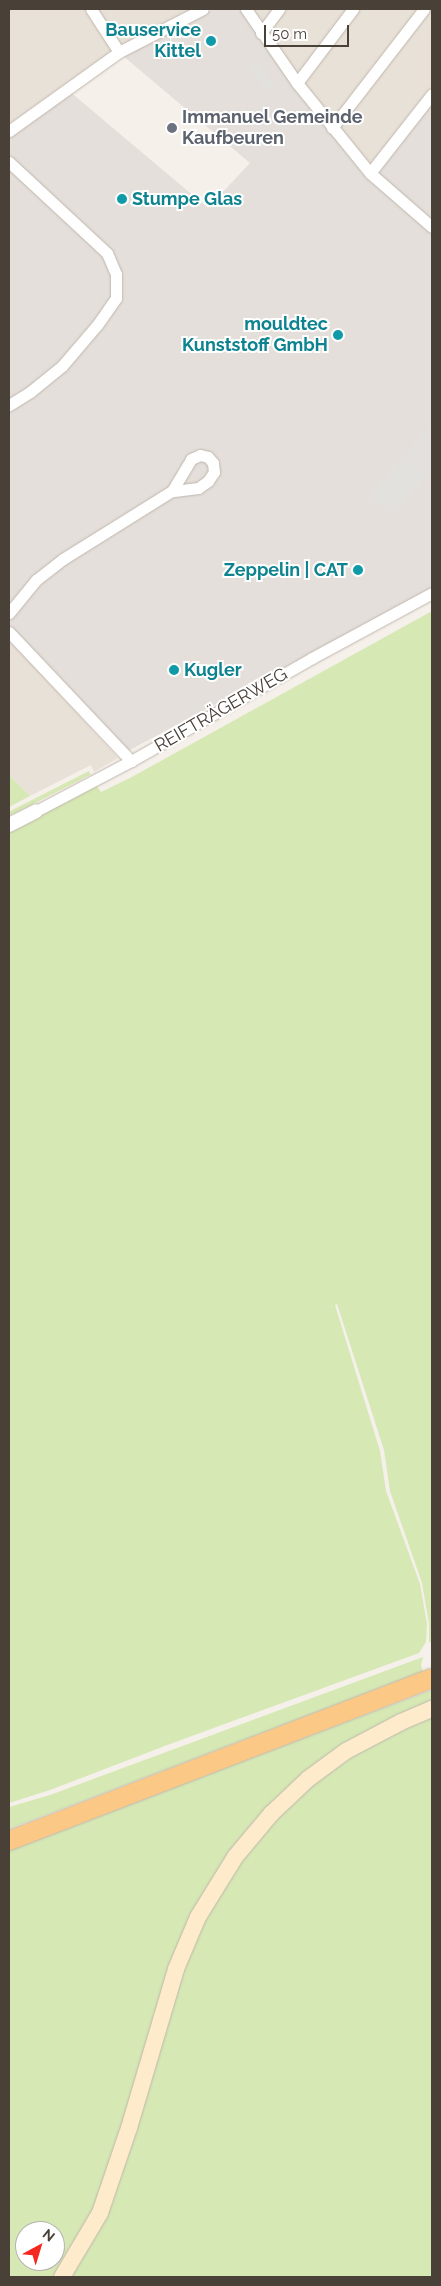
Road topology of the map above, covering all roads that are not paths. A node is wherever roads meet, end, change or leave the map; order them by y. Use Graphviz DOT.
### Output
graph roads {
  1 [pos="90,9"];
  2 [pos="204,9"];
  3 [pos="246,9"];
  4 [pos="279,9"];
  5 [pos="353,9"];
  6 [pos="424,9"];
  7 [pos="261,33"];
  8 [pos="119,52"];
  9 [pos="297,83"];
  10 [pos="432,94"];
  11 [pos="332,128"];
  12 [pos="9,131"];
  13 [pos="9,162"];
  14 [pos="370,173"];
  15 [pos="432,227"];
  16 [pos="9,405"];
  17 [pos="172,491"];
  18 [pos="432,593"];
  19 [pos="9,613"];
  20 [pos="9,632"];
  21 [pos="131,761"];
  22 [pos="36,811"];
  23 [pos="9,825"];
  24 [pos="432,1678"];
  25 [pos="432,1709"];
  26 [pos="9,1840"];
  27 [pos="62,2277"];
  1 -- 8 [label="street"];
  2 -- 8 [label="street"];
  3 -- 7 [label="street"];
  4 -- 7 [label="street"];
  5 -- 9 [label="street"];
  6 -- 11 [label="street"];
  7 -- 9 [label="street"];
  8 -- 12 [label="street"];
  9 -- 11 [label="street"];
  10 -- 14 [label="street"];
  11 -- 14 [label="street"];
  13 -- 16 [label="street"];
  14 -- 15 [label="street"];
  17 -- 19 [label="street"];
  18 -- 21 [label="street, REIFTRÄGERWEG"];
  20 -- 21 [label="street"];
  21 -- 22 [label="street, REIFTRÄGERWEG"];
  22 -- 23 [label="street, REIFTRÄGERWEG"];
  24 -- 26 [label="highway"];
  25 -- 27 [label="main road"];
}
